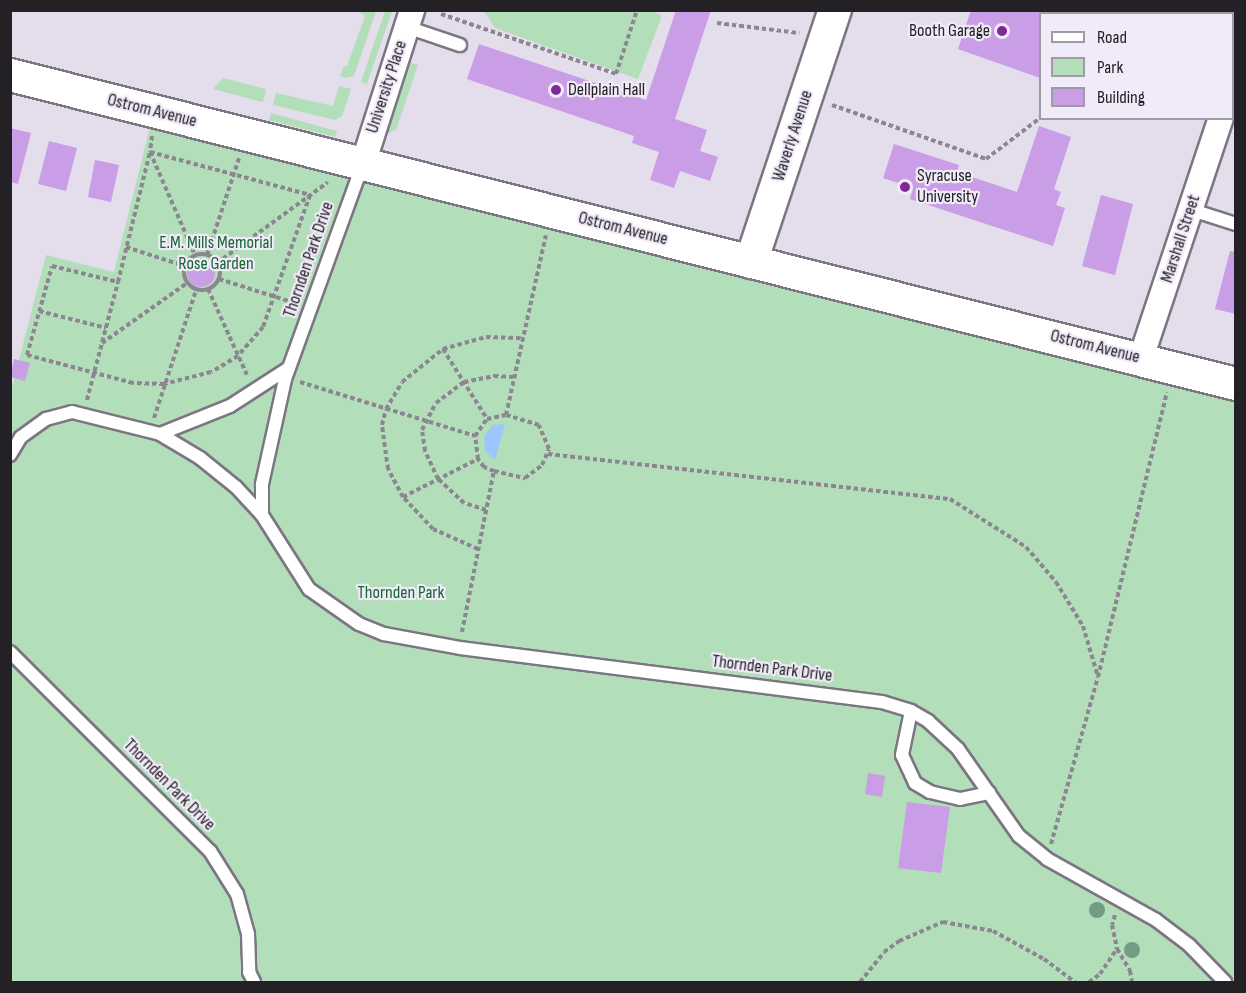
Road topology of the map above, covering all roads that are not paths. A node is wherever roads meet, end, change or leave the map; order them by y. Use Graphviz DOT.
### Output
graph roads {
  1 [pos="835,10"];
  2 [pos="409,19"];
  3 [pos="460,45"];
  4 [pos="10,75"];
  5 [pos="1220,120"];
  6 [pos="363,164"];
  7 [pos="1192,210"];
  8 [pos="1236,224"];
  9 [pos="751,262"];
  10 [pos="1141,358"];
  11 [pos="289,368"];
  12 [pos="1236,384"];
  13 [pos="155,432"];
  14 [pos="10,455"];
  15 [pos="262,515"];
  16 [pos="10,652"];
  17 [pos="911,711"];
  18 [pos="989,793"];
  19 [pos="249,979"];
  20 [pos="1225,982"];
  1 -- 9 [label="street, Waverly Avenue"];
  2 -- 3 [label="lane"];
  2 -- 6 [label="street, University Place"];
  4 -- 6 [label="street, Ostrom Avenue"];
  5 -- 7 [label="street, Marshall Street"];
  6 -- 9 [label="street, Ostrom Avenue"];
  6 -- 11 [label="lane, Thornden Park Drive"];
  7 -- 8 [label="lane"];
  7 -- 10 [label="street, Marshall Street"];
  9 -- 10 [label="street, Ostrom Avenue"];
  10 -- 12 [label="street, Ostrom Avenue"];
  11 -- 13 [label="lane"];
  11 -- 15 [label="lane, Thornden Park Drive"];
  13 -- 14 [label="lane, Thornden Park Drive"];
  13 -- 15 [label="lane, Thornden Park Drive"];
  15 -- 17 [label="lane, Thornden Park Drive"];
  16 -- 19 [label="lane, Thornden Park Drive"];
  17 -- 18 [label="lane, Thornden Park Drive"];
  17 -- 18 [label="lane"];
  18 -- 20 [label="lane, Thornden Park Drive"];
}
